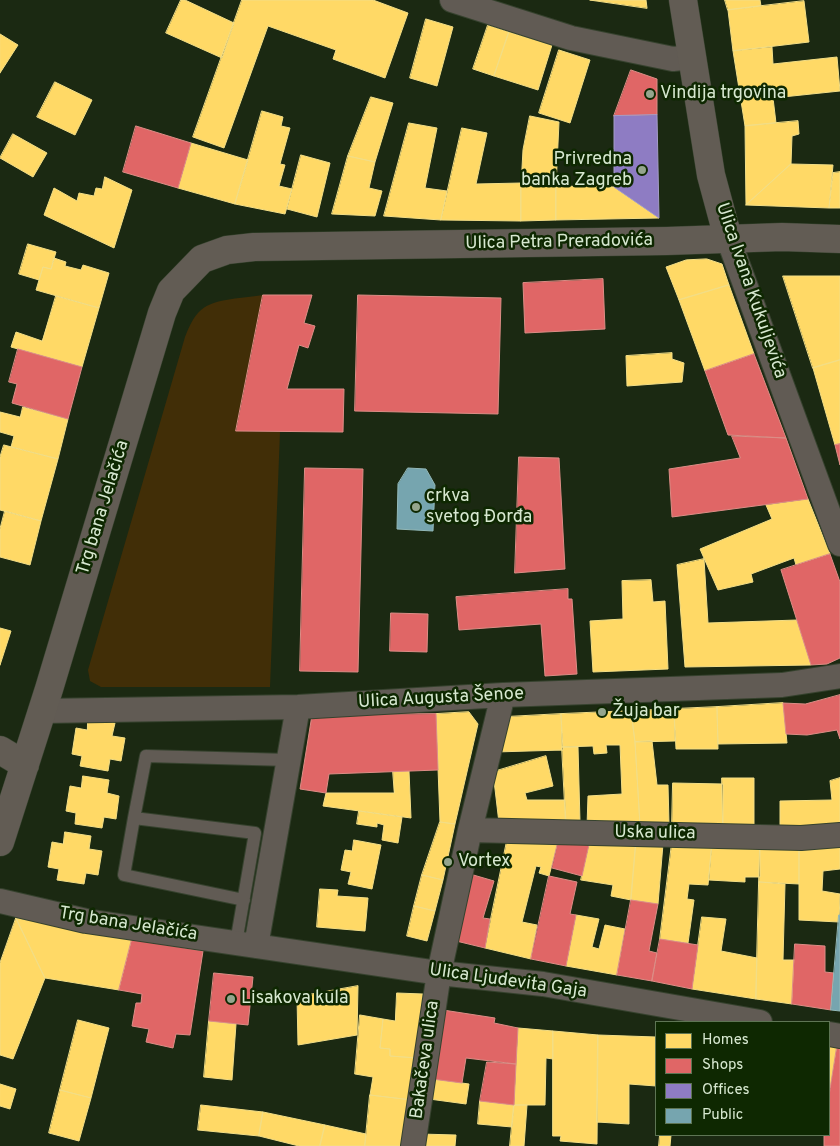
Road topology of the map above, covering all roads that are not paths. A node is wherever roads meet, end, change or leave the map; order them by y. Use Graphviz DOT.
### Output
graph roads {
  1 [pos="452,0"];
  2 [pos="683,0"];
  3 [pos="692,57"];
  4 [pos="728,238"];
  5 [pos="840,239"];
  6 [pos="279,247"];
  7 [pos="840,544"];
  8 [pos="840,676"];
  9 [pos="502,695"];
  10 [pos="298,707"];
  11 [pos="42,711"];
  12 [pos="0,750"];
  13 [pos="288,760"];
  14 [pos="25,765"];
  15 [pos="134,818"];
  16 [pos="470,830"];
  17 [pos="840,835"];
  18 [pos="0,842"];
  19 [pos="244,900"];
  20 [pos="0,901"];
  21 [pos="246,944"];
  22 [pos="439,973"];
  23 [pos="754,1021"];
  24 [pos="414,1146"];
  1 -- 3 [label="street"];
  2 -- 3 [label="main road, Ulica Ivana Kukuljevića"];
  3 -- 4 [label="main road, Ulica Ivana Kukuljevića"];
  4 -- 5 [label="main road, Ulica Petra Preradovića"];
  4 -- 6 [label="main road, Ulica Petra Preradovića"];
  4 -- 7 [label="street, Ulica Ivana Kukuljevića"];
  6 -- 11 [label="main road, Trg bana Jelačića"];
  8 -- 9 [label="street, Ulica Augusta Šenoe"];
  9 -- 10 [label="street, Ulica Augusta Šenoe"];
  9 -- 16 [label="street, Bakačeva ulica"];
  10 -- 11 [label="street, Ulica Augusta Šenoe"];
  10 -- 13 [label="street"];
  11 -- 14 [label="main road, Trg bana Jelačića"];
  12 -- 14 [label="main road"];
  13 -- 15 [label="lane"];
  13 -- 21 [label="street"];
  14 -- 18 [label="main road, Trg bana Jelačića"];
  15 -- 19 [label="lane"];
  15 -- 19 [label="lane"];
  16 -- 17 [label="street, Uska ulica"];
  16 -- 22 [label="street, Bakačeva ulica"];
  19 -- 21 [label="lane"];
  20 -- 21 [label="street, Trg bana Jelačića"];
  21 -- 22 [label="street, Ulica Ljudevita Gaja"];
  22 -- 23 [label="street, Ulica Ljudevita Gaja"];
  22 -- 24 [label="street, Bakačeva ulica"];
}
